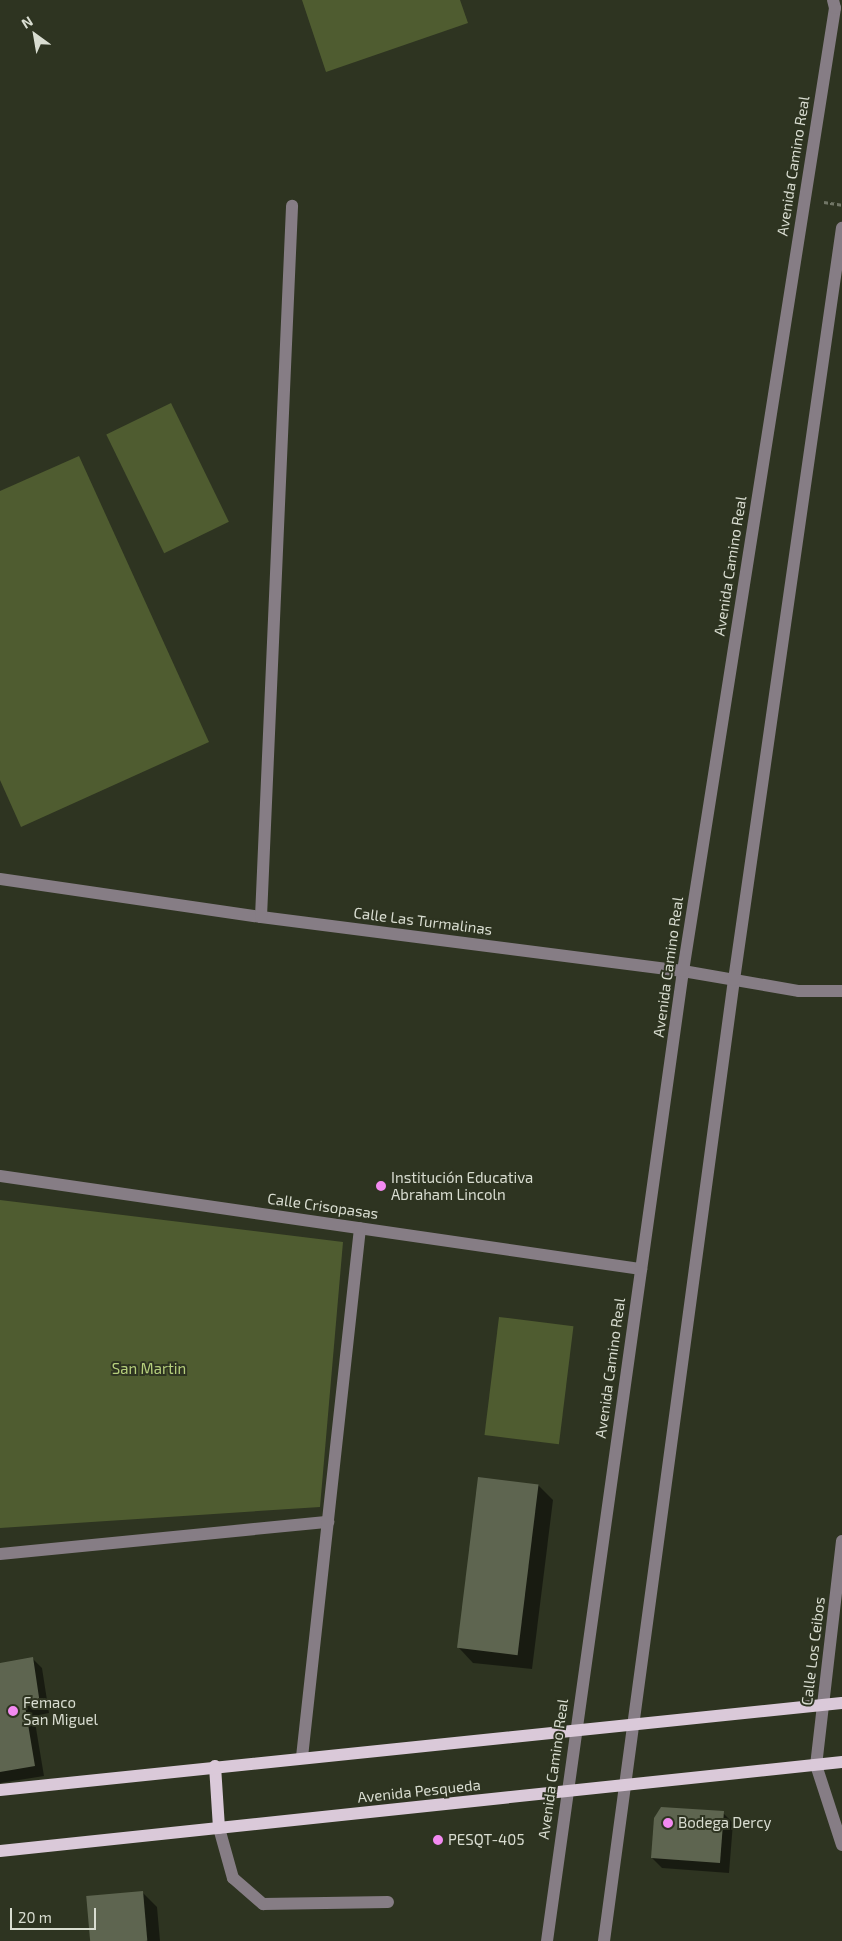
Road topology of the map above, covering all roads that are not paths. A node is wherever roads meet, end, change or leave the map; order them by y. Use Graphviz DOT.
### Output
graph roads {
  1 [pos="837,5"];
  2 [pos="292,206"];
  3 [pos="842,228"];
  4 [pos="0,879"];
  5 [pos="261,917"];
  6 [pos="683,971"];
  7 [pos="734,980"];
  8 [pos="842,991"];
  9 [pos="0,1176"];
  10 [pos="360,1228"];
  11 [pos="641,1269"];
  12 [pos="328,1522"];
  13 [pos="842,1541"];
  14 [pos="0,1554"];
  15 [pos="840,1585"];
  16 [pos="842,1703"];
  17 [pos="823,1704"];
  18 [pos="635,1724"];
  19 [pos="574,1732"];
  20 [pos="302,1757"];
  21 [pos="842,1762"];
  22 [pos="816,1765"];
  23 [pos="215,1766"];
  24 [pos="625,1787"];
  25 [pos="0,1790"];
  26 [pos="566,1793"];
  27 [pos="219,1828"];
  28 [pos="842,1845"];
  29 [pos="0,1851"];
  30 [pos="388,1902"];
  31 [pos="547,1941"];
  32 [pos="604,1941"];
  1 -- 6 [label="street, Avenida Camino Real"];
  2 -- 5 [label="street"];
  3 -- 7 [label="street"];
  4 -- 5 [label="street, Calle Las Turmalinas"];
  5 -- 6 [label="street, Calle Las Turmalinas"];
  6 -- 7 [label="street, Calle Las Turmalinas"];
  6 -- 11 [label="street, Avenida Camino Real"];
  7 -- 8 [label="street, Calle Las Turmalinas"];
  7 -- 18 [label="street"];
  9 -- 10 [label="street, Calle Crisopasas"];
  10 -- 11 [label="street, Calle Crisopasas"];
  10 -- 12 [label="street"];
  11 -- 19 [label="street, Avenida Camino Real"];
  12 -- 14 [label="street"];
  12 -- 20 [label="street"];
  13 -- 15 [label="street, Calle Los Ceibos"];
  15 -- 17 [label="street, Calle Los Ceibos"];
  16 -- 17 [label="main road"];
  17 -- 18 [label="main road"];
  17 -- 22 [label="street, Calle Los Ceibos"];
  18 -- 19 [label="main road"];
  18 -- 24 [label="street"];
  19 -- 20 [label="main road"];
  19 -- 26 [label="street, Avenida Camino Real"];
  20 -- 23 [label="main road"];
  21 -- 22 [label="main road, Avenida Pesqueda"];
  22 -- 24 [label="main road, Avenida Pesqueda"];
  22 -- 28 [label="street"];
  23 -- 25 [label="main road"];
  23 -- 27 [label="main road"];
  24 -- 26 [label="main road, Avenida Pesqueda"];
  24 -- 32 [label="street"];
  26 -- 27 [label="main road, Avenida Pesqueda"];
  26 -- 31 [label="street, Avenida Camino Real"];
  27 -- 29 [label="main road, Avenida Pesqueda"];
  27 -- 30 [label="street"];
}
